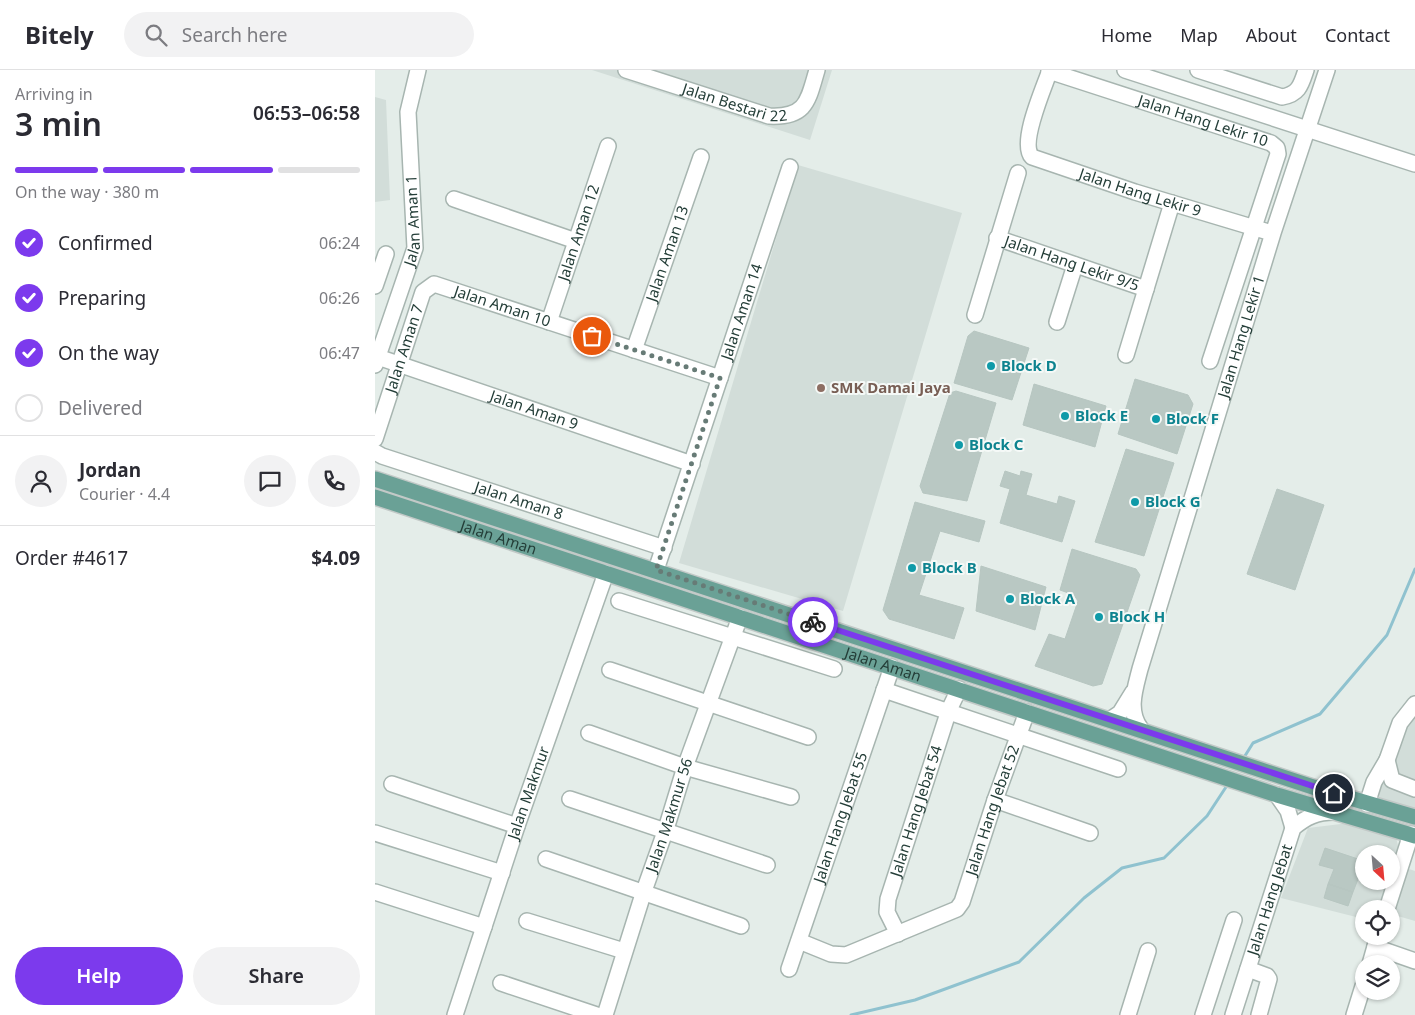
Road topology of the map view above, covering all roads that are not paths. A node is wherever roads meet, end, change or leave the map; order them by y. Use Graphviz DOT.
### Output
graph roads {
  1 [pos="418,70"];
  2 [pos="626,70"];
  3 [pos="817,70"];
  4 [pos="1125,70"];
  5 [pos="1199,70"];
  6 [pos="1306,70"];
  7 [pos="1327,70"];
  8 [pos="1050,71"];
  9 [pos="1308,130"];
  10 [pos="608,146"];
  11 [pos="701,157"];
  12 [pos="1415,164"];
  13 [pos="791,167"];
  14 [pos="1018,173"];
  15 [pos="454,199"];
  16 [pos="1172,203"];
  17 [pos="1255,228"];
  18 [pos="1273,233"];
  19 [pos="997,238"];
  20 [pos="576,241"];
  21 [pos="386,254"];
  22 [pos="1075,265"];
  23 [pos="375,286"];
  24 [pos="428,287"];
  25 [pos="1147,289"];
  26 [pos="975,315"];
  27 [pos="549,322"];
  28 [pos="1057,322"];
  29 [pos="633,350"];
  30 [pos="1127,355"];
  31 [pos="376,359"];
  32 [pos="1210,361"];
  33 [pos="399,366"];
  34 [pos="720,378"];
  35 [pos="375,439"];
  36 [pos="375,452"];
  37 [pos="692,464"];
  38 [pos="375,479"];
  39 [pos="375,497"];
  40 [pos="664,548"];
  41 [pos="656,570"];
  42 [pos="606,573"];
  43 [pos="619,601"];
  44 [pos="740,617"];
  45 [pos="732,636"];
  46 [pos="892,667"];
  47 [pos="610,670"];
  48 [pos="834,670"];
  49 [pos="959,689"];
  50 [pos="884,690"];
  51 [pos="1134,691"];
  52 [pos="708,704"];
  53 [pos="1415,704"];
  54 [pos="949,710"];
  55 [pos="1027,712"];
  56 [pos="1115,720"];
  57 [pos="1141,729"];
  58 [pos="589,733"];
  59 [pos="1018,736"];
  60 [pos="808,737"];
  61 [pos="1387,760"];
  62 [pos="685,767"];
  63 [pos="1118,769"];
  64 [pos="392,784"];
  65 [pos="1415,789"];
  66 [pos="1277,795"];
  67 [pos="791,797"];
  68 [pos="570,799"];
  69 [pos="995,800"];
  70 [pos="1367,804"];
  71 [pos="1334,812"];
  72 [pos="1415,817"];
  73 [pos="517,826"];
  74 [pos="1293,828"];
  75 [pos="667,830"];
  76 [pos="375,833"];
  77 [pos="1090,833"];
  78 [pos="1413,835"];
  79 [pos="546,859"];
  80 [pos="1408,864"];
  81 [pos="767,865"];
  82 [pos="502,873"];
  83 [pos="644,891"];
  84 [pos="375,892"];
  85 [pos="1391,900"];
  86 [pos="1234,920"];
  87 [pos="527,921"];
  88 [pos="741,926"];
  89 [pos="484,927"];
  90 [pos="898,934"];
  91 [pos="799,941"];
  92 [pos="1385,945"];
  93 [pos="624,951"];
  94 [pos="1148,951"];
  95 [pos="1415,961"];
  96 [pos="789,969"];
  97 [pos="1248,969"];
  98 [pos="501,984"];
  99 [pos="1359,1000"];
  100 [pos="455,1015"];
  101 [pos="597,1015"];
  102 [pos="605,1015"];
  103 [pos="1128,1015"];
  104 [pos="1203,1015"];
  105 [pos="1233,1015"];
  106 [pos="1259,1015"];
  107 [pos="1354,1015"];
  1 -- 31 [label="street, Jalan Aman 1"];
  2 -- 3 [label="street, Jalan Bestari 22"];
  4 -- 9 [label="street"];
  5 -- 6 [label="street"];
  7 -- 9 [label="street, Jalan Hang Lekir 1"];
  8 -- 16 [label="street, Jalan Hang Lekir 9"];
  8 -- 17 [label="street, Jalan Hang Lekir 10"];
  9 -- 12 [label="street"];
  9 -- 18 [label="street, Jalan Hang Lekir 1"];
  10 -- 20 [label="street, Jalan Aman 12"];
  11 -- 29 [label="street, Jalan Aman 13"];
  13 -- 34 [label="street, Jalan Aman 14"];
  14 -- 19 [label="street"];
  15 -- 20 [label="street"];
  16 -- 17 [label="street, Jalan Hang Lekir 9"];
  16 -- 25 [label="street"];
  17 -- 18 [label="street, Jalan Hang Lekir 9"];
  17 -- 32 [label="street, Jalan Hang Lekir 10"];
  18 -- 51 [label="street, Jalan Hang Lekir 1"];
  19 -- 22 [label="street, Jalan Hang Lekir 9/5"];
  19 -- 26 [label="street"];
  20 -- 27 [label="street, Jalan Aman 12"];
  21 -- 23 [label="street"];
  22 -- 25 [label="street, Jalan Hang Lekir 9/5"];
  22 -- 28 [label="street"];
  24 -- 27 [label="street, Jalan Aman 10"];
  24 -- 33 [label="street, Jalan Aman 7"];
  25 -- 30 [label="street"];
  27 -- 29 [label="street, Jalan Aman 10"];
  29 -- 34 [label="street, Jalan Aman 10"];
  31 -- 33 [label="street, Jalan Aman 9"];
  33 -- 35 [label="street, Jalan Aman 7"];
  33 -- 37 [label="street, Jalan Aman 9"];
  34 -- 37 [label="street, Jalan Aman 14"];
  36 -- 40 [label="street, Jalan Aman 8"];
  37 -- 40 [label="street, Jalan Aman 14"];
  38 -- 41 [label="main road, Jalan Aman"];
  39 -- 42 [label="main road, Jalan Aman"];
  40 -- 41 [label="street, Jalan Aman 14"];
  41 -- 56 [label="main road, Jalan Aman"];
  42 -- 44 [label="main road, Jalan Aman"];
  42 -- 73 [label="street, Jalan Makmur"];
  43 -- 45 [label="street"];
  44 -- 45 [label="street, Jalan Makmur 56"];
  44 -- 46 [label="main road, Jalan Aman"];
  45 -- 48 [label="street"];
  45 -- 52 [label="street, Jalan Makmur 56"];
  46 -- 49 [label="main road, Jalan Aman"];
  46 -- 50 [label="street, Jalan Hang Jebat 55"];
  47 -- 52 [label="street"];
  49 -- 54 [label="street, Jalan Hang Jebat 54"];
  49 -- 55 [label="main road, Jalan Aman"];
  50 -- 54 [label="street"];
  50 -- 91 [label="street, Jalan Hang Jebat 55"];
  51 -- 56 [label="street, Jalan Hang Lekir 1"];
  51 -- 57 [label="street, Jalan Hang Lekir 1"];
  52 -- 60 [label="street"];
  52 -- 62 [label="street, Jalan Makmur 56"];
  53 -- 61 [label="street"];
  54 -- 59 [label="street"];
  54 -- 90 [label="street, Jalan Hang Jebat 54"];
  55 -- 59 [label="street, Jalan Hang Jebat 52"];
  55 -- 66 [label="main road, Jalan Aman"];
  56 -- 57 [label="main road, Jalan Aman"];
  57 -- 70 [label="main road, Jalan Aman"];
  58 -- 62 [label="street"];
  59 -- 63 [label="street"];
  59 -- 69 [label="street, Jalan Hang Jebat 52"];
  61 -- 65 [label="street"];
  61 -- 70 [label="street"];
  62 -- 67 [label="street"];
  62 -- 75 [label="street, Jalan Makmur 56"];
  64 -- 73 [label="street"];
  66 -- 71 [label="main road, Jalan Aman"];
  66 -- 74 [label="street"];
  68 -- 75 [label="street"];
  69 -- 77 [label="street"];
  69 -- 90 [label="street, Jalan Hang Jebat 52"];
  70 -- 72 [label="main road, Jalan Aman"];
  71 -- 74 [label="street, Jalan Hang Jebat"];
  71 -- 78 [label="main road, Jalan Aman"];
  73 -- 82 [label="street, Jalan Makmur"];
  74 -- 97 [label="street, Jalan Hang Jebat"];
  75 -- 81 [label="street"];
  75 -- 83 [label="street, Jalan Makmur 56"];
  76 -- 82 [label="street"];
  78 -- 80 [label="street"];
  79 -- 83 [label="street"];
  80 -- 85 [label="street"];
  82 -- 89 [label="street, Jalan Makmur"];
  83 -- 88 [label="street"];
  83 -- 93 [label="street, Jalan Makmur 56"];
  84 -- 89 [label="street"];
  86 -- 104 [label="street"];
  87 -- 93 [label="street"];
  89 -- 100 [label="street, Jalan Makmur"];
  90 -- 91 [label="street"];
  91 -- 96 [label="street, Jalan Hang Jebat 55"];
  92 -- 95 [label="street"];
  93 -- 102 [label="street, Jalan Makmur 56"];
  94 -- 103 [label="street"];
  97 -- 105 [label="street, Jalan Hang Jebat"];
  97 -- 106 [label="street"];
  98 -- 101 [label="street"];
  99 -- 107 [label="street"];
}
